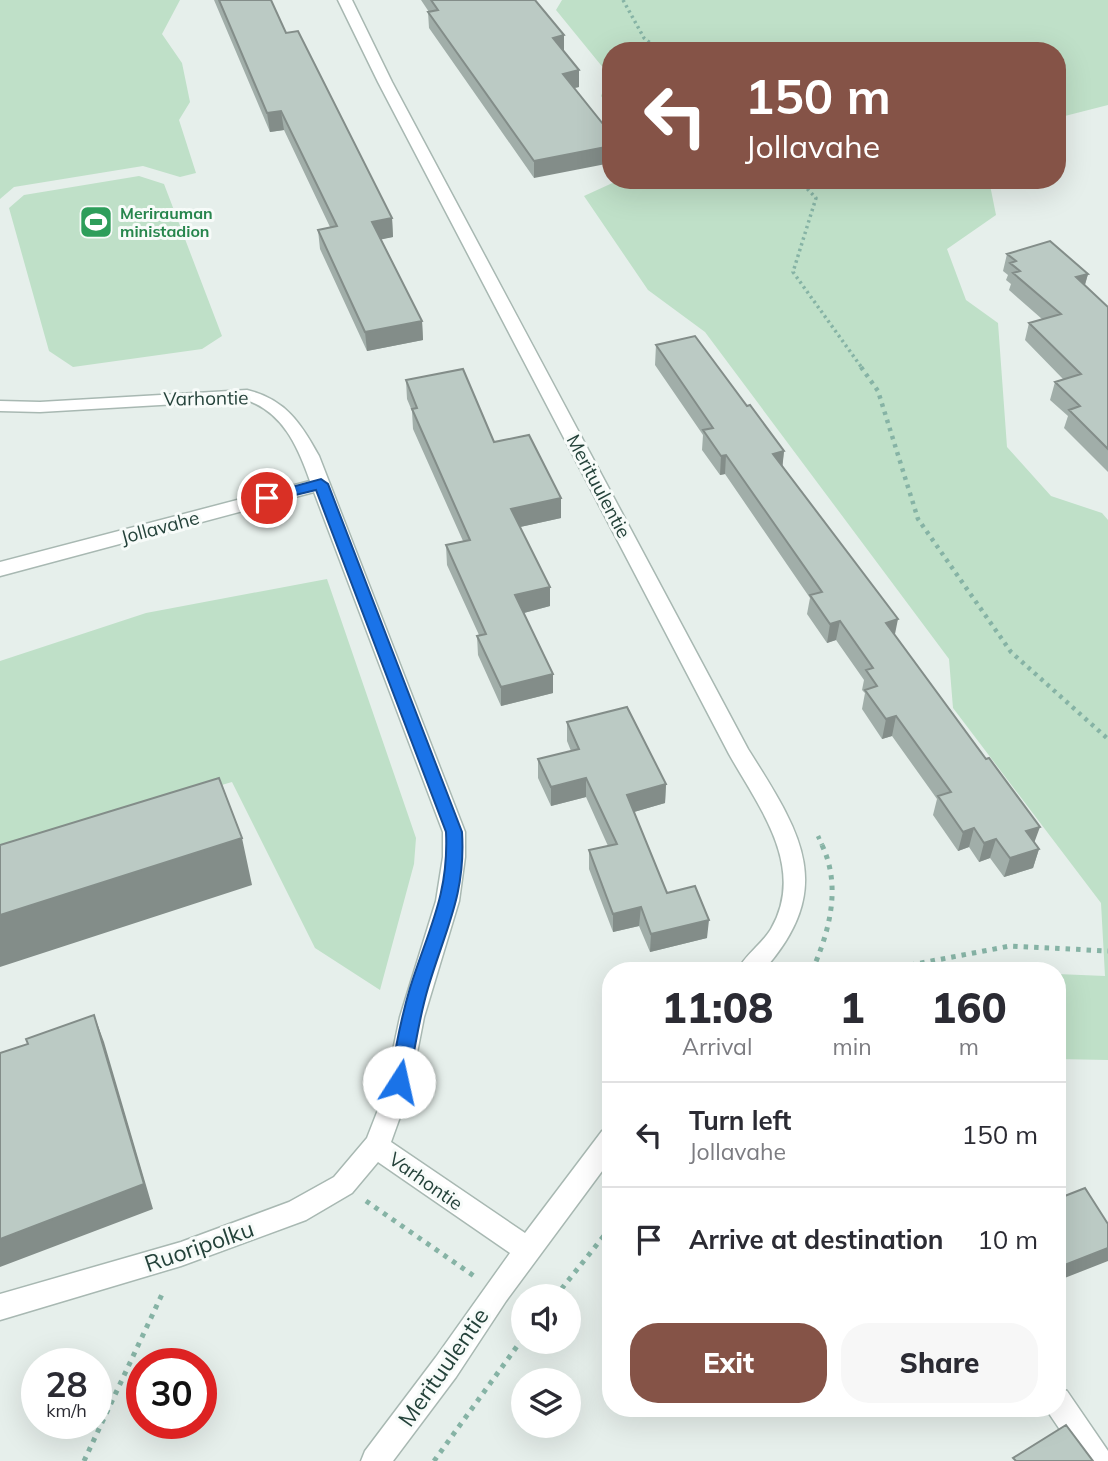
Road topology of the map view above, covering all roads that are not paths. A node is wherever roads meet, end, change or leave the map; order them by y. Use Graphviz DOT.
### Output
graph roads {
  1 [pos="345,0"];
  2 [pos="0,406"];
  3 [pos="321,484"];
  4 [pos="0,569"];
  5 [pos="757,962"];
  6 [pos="376,1146"];
  7 [pos="602,1151"];
  8 [pos="528,1250"];
  9 [pos="0,1307"];
  10 [pos="1066,1414"];
  11 [pos="375,1461"];
  12 [pos="1098,1461"];
  1 -- 5 [label="street, Merituulentie"];
  2 -- 3 [label="street, Varhontie"];
  3 -- 4 [label="street, Jollavahe"];
  3 -- 6 [label="street, Varhontie"];
  6 -- 8 [label="street, Varhontie"];
  6 -- 9 [label="street, Ruoripolku"];
  7 -- 8 [label="street, Merituulentie"];
  8 -- 11 [label="street, Merituulentie"];
  10 -- 12 [label="street"];
}
